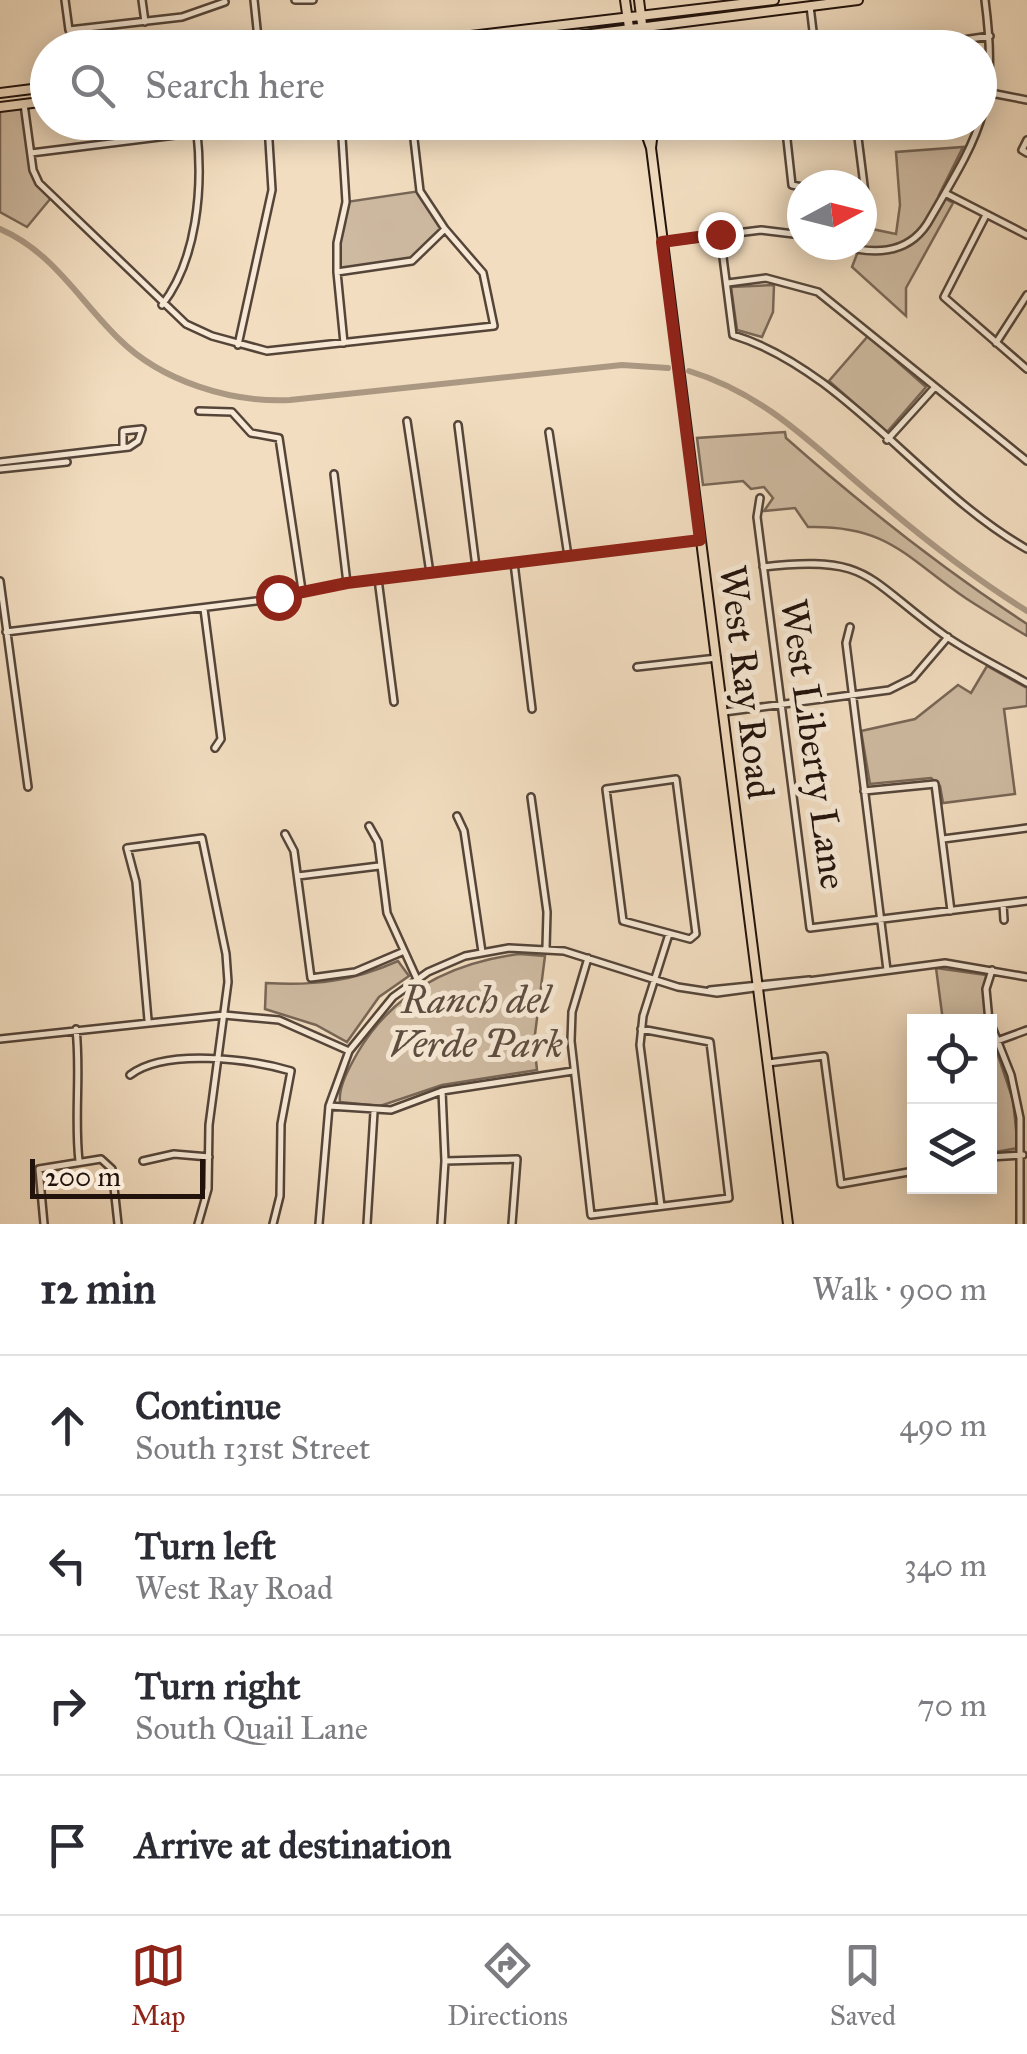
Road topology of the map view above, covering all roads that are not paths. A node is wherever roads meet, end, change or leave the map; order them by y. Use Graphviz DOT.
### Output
graph roads {
  1 [pos="65,0"];
  2 [pos="142,0"];
  3 [pos="254,0"];
  4 [pos="295,0"];
  5 [pos="312,0"];
  6 [pos="625,0"];
  7 [pos="639,0"];
  8 [pos="774,0"];
  9 [pos="858,0"];
  10 [pos="985,0"];
  11 [pos="224,2"];
  12 [pos="810,3"];
  13 [pos="641,15"];
  14 [pos="627,16"];
  15 [pos="145,22"];
  16 [pos="642,27"];
  17 [pos="629,28"];
  18 [pos="257,30"];
  19 [pos="516,30"];
  20 [pos="614,30"];
  21 [pos="642,30"];
  22 [pos="813,30"];
  23 [pos="989,30"];
  24 [pos="30,89"];
  25 [pos="23,90"];
  26 [pos="0,93"];
  27 [pos="997,94"];
  28 [pos="1027,100"];
  29 [pos="30,103"];
  30 [pos="24,104"];
  31 [pos="0,107"];
  32 [pos="139,140"];
  33 [pos="197,140"];
  34 [pos="269,140"];
  35 [pos="342,140"];
  36 [pos="414,140"];
  37 [pos="648,140"];
  38 [pos="651,140"];
  39 [pos="787,140"];
  40 [pos="858,140"];
  41 [pos="973,140"];
  42 [pos="1027,140"];
  43 [pos="650,148"];
  44 [pos="1025,151"];
  45 [pos="31,153"];
  46 [pos="790,170"];
  47 [pos="861,170"];
  48 [pos="945,193"];
  49 [pos="986,215"];
  50 [pos="445,229"];
  51 [pos="787,233"];
  52 [pos="720,234"];
  53 [pos="1027,235"];
  54 [pos="662,242"];
  55 [pos="877,250"];
  56 [pos="337,272"];
  57 [pos="727,284"];
  58 [pos="1027,295"];
  59 [pos="162,305"];
  60 [pos="344,343"];
  61 [pos="996,344"];
  62 [pos="238,345"];
  63 [pos="1027,369"];
  64 [pos="935,387"];
  65 [pos="199,411"];
  66 [pos="408,421"];
  67 [pos="458,424"];
  68 [pos="549,432"];
  69 [pos="887,440"];
  70 [pos="123,447"];
  71 [pos="1027,461"];
  72 [pos="0,462"];
  73 [pos="68,462"];
  74 [pos="0,469"];
  75 [pos="334,474"];
  76 [pos="760,498"];
  77 [pos="700,540"];
  78 [pos="1027,550"];
  79 [pos="568,556"];
  80 [pos="514,563"];
  81 [pos="476,567"];
  82 [pos="763,568"];
  83 [pos="430,573"];
  84 [pos="378,579"];
  85 [pos="0,581"];
  86 [pos="347,583"];
  87 [pos="302,590"];
  88 [pos="204,609"];
  89 [pos="850,627"];
  90 [pos="6,632"];
  91 [pos="948,637"];
  92 [pos="716,658"];
  93 [pos="637,666"];
  94 [pos="1027,683"];
  95 [pos="852,695"];
  96 [pos="394,702"];
  97 [pos="780,705"];
  98 [pos="532,709"];
  99 [pos="724,712"];
  100 [pos="215,748"];
  101 [pos="28,786"];
  102 [pos="864,790"];
  103 [pos="532,797"];
  104 [pos="456,816"];
  105 [pos="369,826"];
  106 [pos="1027,828"];
  107 [pos="285,834"];
  108 [pos="942,839"];
  109 [pos="380,866"];
  110 [pos="298,876"];
  111 [pos="1027,901"];
  112 [pos="1003,904"];
  113 [pos="951,911"];
  114 [pos="881,920"];
  115 [pos="1004,920"];
  116 [pos="669,934"];
  117 [pos="546,948"];
  118 [pos="402,952"];
  119 [pos="482,952"];
  120 [pos="588,958"];
  121 [pos="887,970"];
  122 [pos="992,970"];
  123 [pos="1027,977"];
  124 [pos="418,979"];
  125 [pos="655,979"];
  126 [pos="758,986"];
  127 [pos="224,1014"];
  128 [pos="989,1014"];
  129 [pos="148,1020"];
  130 [pos="76,1029"];
  131 [pos="641,1029"];
  132 [pos="1027,1030"];
  133 [pos="0,1039"];
  134 [pos="997,1042"];
  135 [pos="997,1045"];
  136 [pos="349,1052"];
  137 [pos="218,1059"];
  138 [pos="768,1063"];
  139 [pos="572,1071"];
  140 [pos="130,1076"];
  141 [pos="442,1091"];
  142 [pos="330,1106"];
  143 [pos="374,1112"];
  144 [pos="1022,1155"];
  145 [pos="210,1157"];
  146 [pos="997,1157"];
  147 [pos="143,1160"];
  148 [pos="79,1161"];
  149 [pos="445,1161"];
  150 [pos="907,1172"];
  151 [pos="661,1206"];
  152 [pos="44,1224"];
  153 [pos="118,1224"];
  154 [pos="198,1224"];
  155 [pos="273,1224"];
  156 [pos="319,1224"];
  157 [pos="367,1224"];
  158 [pos="441,1224"];
  159 [pos="512,1224"];
  160 [pos="788,1224"];
  161 [pos="1020,1224"];
  1 -- 15 [label="street"];
  2 -- 15 [label="street"];
  3 -- 18 [label="street"];
  4 -- 5 [label="street"];
  6 -- 14 [label="main road"];
  7 -- 13 [label="main road"];
  8 -- 13 [label="main road"];
  9 -- 12 [label="main road"];
  10 -- 23 [label="street"];
  11 -- 15 [label="street"];
  12 -- 16 [label="main road"];
  12 -- 22 [label="street"];
  13 -- 14 [label="main road"];
  13 -- 16 [label="main road"];
  14 -- 17 [label="main road"];
  14 -- 19 [label="main road"];
  16 -- 17 [label="main road"];
  16 -- 21 [label="main road"];
  17 -- 20 [label="main road"];
  24 -- 25 [label="main road"];
  25 -- 26 [label="main road"];
  25 -- 30 [label="main road"];
  27 -- 28 [label="street"];
  29 -- 30 [label="main road"];
  30 -- 31 [label="main road"];
  30 -- 45 [label="street"];
  32 -- 45 [label="street"];
  33 -- 59 [label="street"];
  34 -- 62 [label="street"];
  35 -- 56 [label="street"];
  36 -- 50 [label="street"];
  37 -- 43 [label="main road, West Ray Road"];
  38 -- 43 [label="main road, West Ray Road"];
  39 -- 46 [label="street"];
  40 -- 47 [label="street"];
  41 -- 48 [label="street"];
  42 -- 44 [label="street"];
  43 -- 54 [label="main road, West Ray Road"];
  45 -- 59 [label="street"];
  48 -- 49 [label="street"];
  48 -- 55 [label="street"];
  49 -- 53 [label="street"];
  49 -- 61 [label="street"];
  50 -- 56 [label="street"];
  50 -- 60 [label="street"];
  51 -- 52 [label="street"];
  52 -- 54 [label="street"];
  52 -- 57 [label="street"];
  54 -- 77 [label="main road, West Ray Road"];
  56 -- 60 [label="street"];
  57 -- 64 [label="street"];
  57 -- 69 [label="street"];
  58 -- 61 [label="street"];
  59 -- 62 [label="street"];
  60 -- 62 [label="street"];
  61 -- 63 [label="street"];
  64 -- 69 [label="street"];
  64 -- 71 [label="street"];
  65 -- 87 [label="street"];
  66 -- 83 [label="street"];
  67 -- 81 [label="street"];
  68 -- 79 [label="street"];
  69 -- 78 [label="street"];
  70 -- 70 [label="street"];
  70 -- 72 [label="street"];
  73 -- 74 [label="street"];
  75 -- 86 [label="street"];
  76 -- 82 [label="street, West Liberty Lane"];
  77 -- 79 [label="street"];
  77 -- 92 [label="main road, West Ray Road"];
  79 -- 80 [label="street"];
  80 -- 81 [label="street"];
  80 -- 98 [label="street"];
  81 -- 83 [label="street"];
  82 -- 91 [label="street"];
  82 -- 97 [label="street, West Liberty Lane"];
  83 -- 84 [label="street"];
  84 -- 86 [label="street"];
  84 -- 96 [label="street"];
  85 -- 90 [label="street"];
  86 -- 87 [label="street"];
  87 -- 88 [label="street"];
  88 -- 90 [label="street"];
  88 -- 100 [label="street"];
  89 -- 95 [label="street"];
  90 -- 101 [label="street"];
  91 -- 94 [label="street"];
  91 -- 95 [label="street"];
  92 -- 93 [label="street"];
  92 -- 99 [label="main road, West Ray Road"];
  95 -- 97 [label="street"];
  95 -- 102 [label="street"];
  97 -- 99 [label="street"];
  97 -- 114 [label="street, West Liberty Lane"];
  99 -- 126 [label="main road, West Ray Road"];
  102 -- 108 [label="street"];
  102 -- 114 [label="street"];
  103 -- 117 [label="street"];
  104 -- 119 [label="street"];
  105 -- 109 [label="street"];
  106 -- 108 [label="street"];
  107 -- 110 [label="street"];
  108 -- 113 [label="street"];
  109 -- 110 [label="street"];
  109 -- 118 [label="street"];
  110 -- 118 [label="street"];
  111 -- 112 [label="street"];
  112 -- 113 [label="street"];
  112 -- 115 [label="street"];
  113 -- 114 [label="street"];
  114 -- 121 [label="street"];
  116 -- 116 [label="street"];
  116 -- 125 [label="street"];
  117 -- 119 [label="street"];
  117 -- 120 [label="street"];
  118 -- 124 [label="street"];
  119 -- 124 [label="street"];
  120 -- 125 [label="street"];
  120 -- 139 [label="street"];
  121 -- 122 [label="street"];
  121 -- 126 [label="street"];
  122 -- 123 [label="street"];
  122 -- 128 [label="street"];
  124 -- 136 [label="street"];
  125 -- 126 [label="street"];
  125 -- 131 [label="street"];
  126 -- 138 [label="main road, West Ray Road"];
  127 -- 129 [label="street"];
  127 -- 129 [label="street"];
  127 -- 136 [label="street"];
  127 -- 137 [label="street"];
  129 -- 130 [label="street"];
  130 -- 133 [label="street"];
  130 -- 148 [label="street"];
  131 -- 151 [label="street"];
  131 -- 151 [label="street"];
  132 -- 134 [label="street"];
  135 -- 144 [label="street"];
  136 -- 142 [label="street"];
  137 -- 140 [label="street"];
  137 -- 145 [label="street"];
  137 -- 155 [label="street"];
  138 -- 150 [label="street"];
  138 -- 160 [label="main road, West Ray Road"];
  139 -- 141 [label="street"];
  139 -- 151 [label="street"];
  141 -- 143 [label="street"];
  141 -- 149 [label="street"];
  142 -- 143 [label="street"];
  142 -- 156 [label="street"];
  143 -- 157 [label="street"];
  144 -- 146 [label="street"];
  144 -- 161 [label="street"];
  145 -- 147 [label="street"];
  145 -- 154 [label="street"];
  148 -- 152 [label="street"];
  148 -- 153 [label="street"];
  149 -- 158 [label="street"];
  149 -- 159 [label="street"];
}
